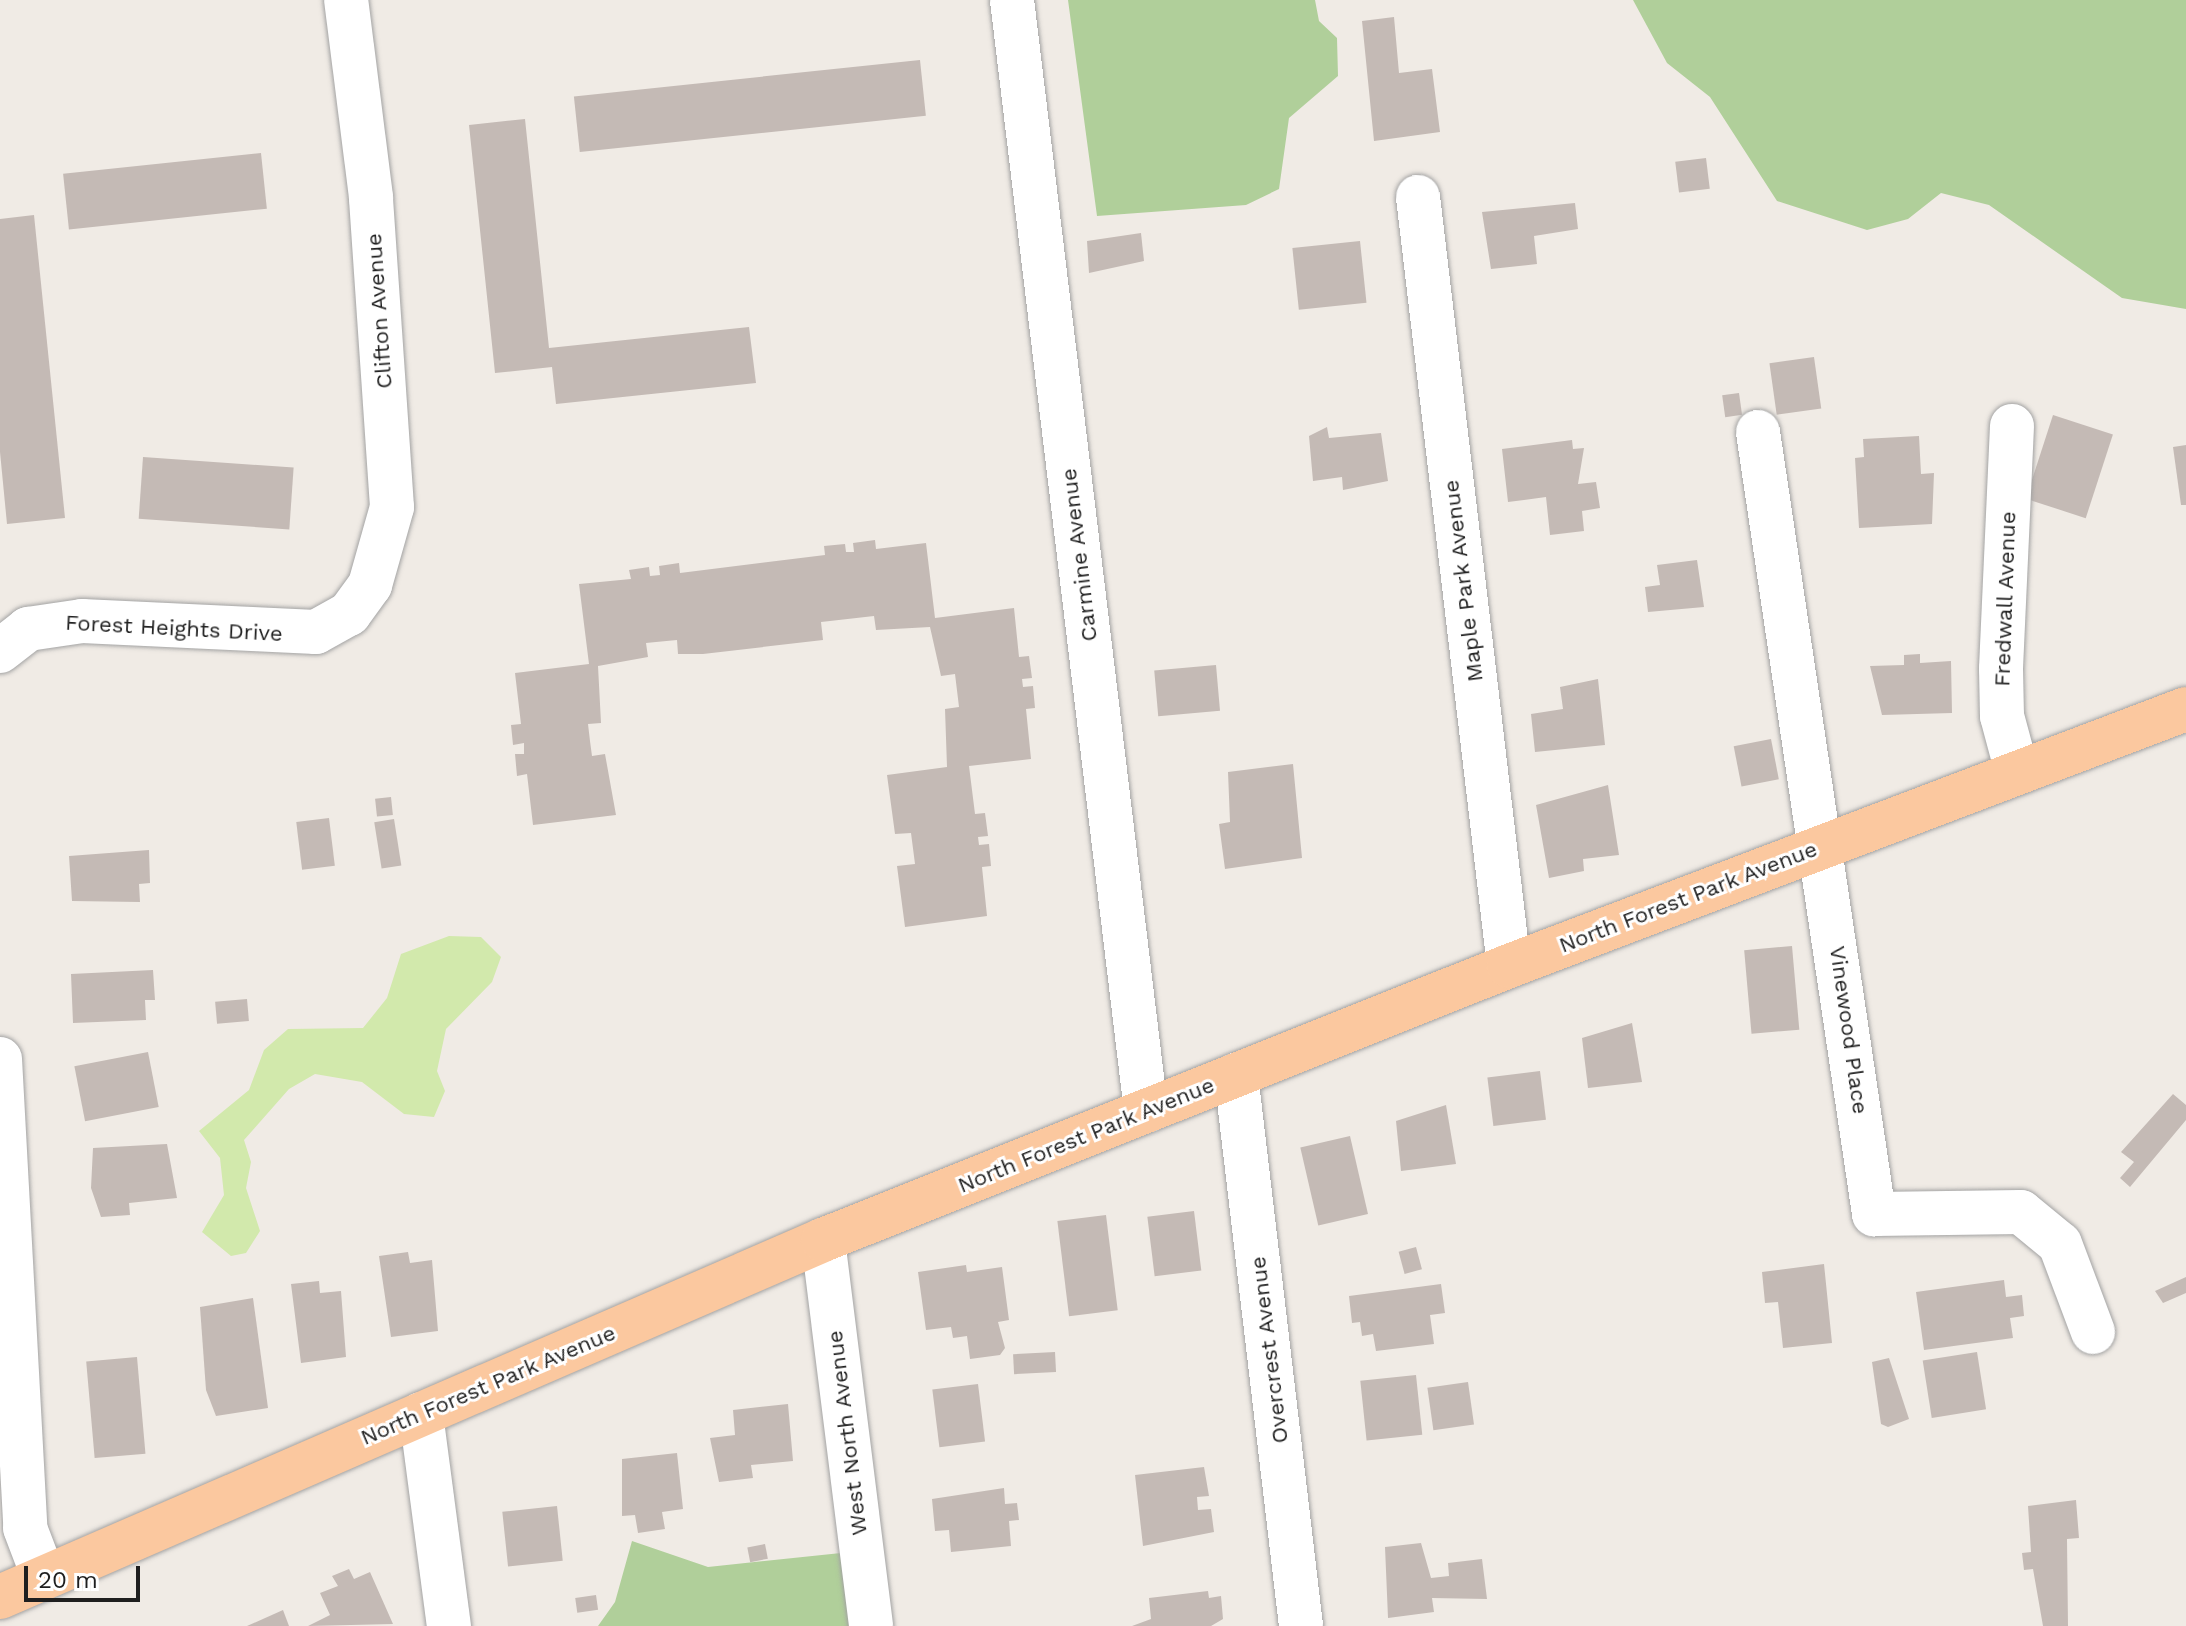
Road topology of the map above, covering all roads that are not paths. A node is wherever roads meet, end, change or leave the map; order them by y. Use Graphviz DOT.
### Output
graph roads {
  1 [pos="346,0"];
  2 [pos="1012,0"];
  3 [pos="1418,197"];
  4 [pos="2012,426"];
  5 [pos="1758,432"];
  6 [pos="349,614"];
  7 [pos="0,650"];
  8 [pos="2186,709"];
  9 [pos="2017,772"];
  10 [pos="1823,845"];
  11 [pos="1509,966"];
  12 [pos="0,1059"];
  13 [pos="1236,1075"];
  14 [pos="1146,1111"];
  15 [pos="823,1240"];
  16 [pos="2093,1332"];
  17 [pos="421,1414"];
  18 [pos="44,1578"];
  19 [pos="0,1597"];
  20 [pos="449,1626"];
  21 [pos="871,1626"];
  22 [pos="1301,1626"];
  1 -- 6 [label="street, Clifton Avenue"];
  2 -- 14 [label="street, Carmine Avenue"];
  3 -- 11 [label="street, Maple Park Avenue"];
  4 -- 9 [label="street, Fredwall Avenue"];
  5 -- 10 [label="street, Vinewood Place"];
  6 -- 7 [label="street, Forest Heights Drive"];
  8 -- 9 [label="main road, North Forest Park Avenue"];
  9 -- 10 [label="main road, North Forest Park Avenue"];
  10 -- 11 [label="main road, North Forest Park Avenue"];
  10 -- 16 [label="street, Vinewood Place"];
  11 -- 13 [label="main road, North Forest Park Avenue"];
  12 -- 18 [label="street"];
  13 -- 14 [label="main road, North Forest Park Avenue"];
  13 -- 22 [label="street, Overcrest Avenue"];
  14 -- 15 [label="main road, North Forest Park Avenue"];
  15 -- 17 [label="main road, North Forest Park Avenue"];
  15 -- 21 [label="street, West North Avenue"];
  17 -- 18 [label="main road, North Forest Park Avenue"];
  17 -- 20 [label="street"];
  18 -- 19 [label="main road, North Forest Park Avenue"];
}
